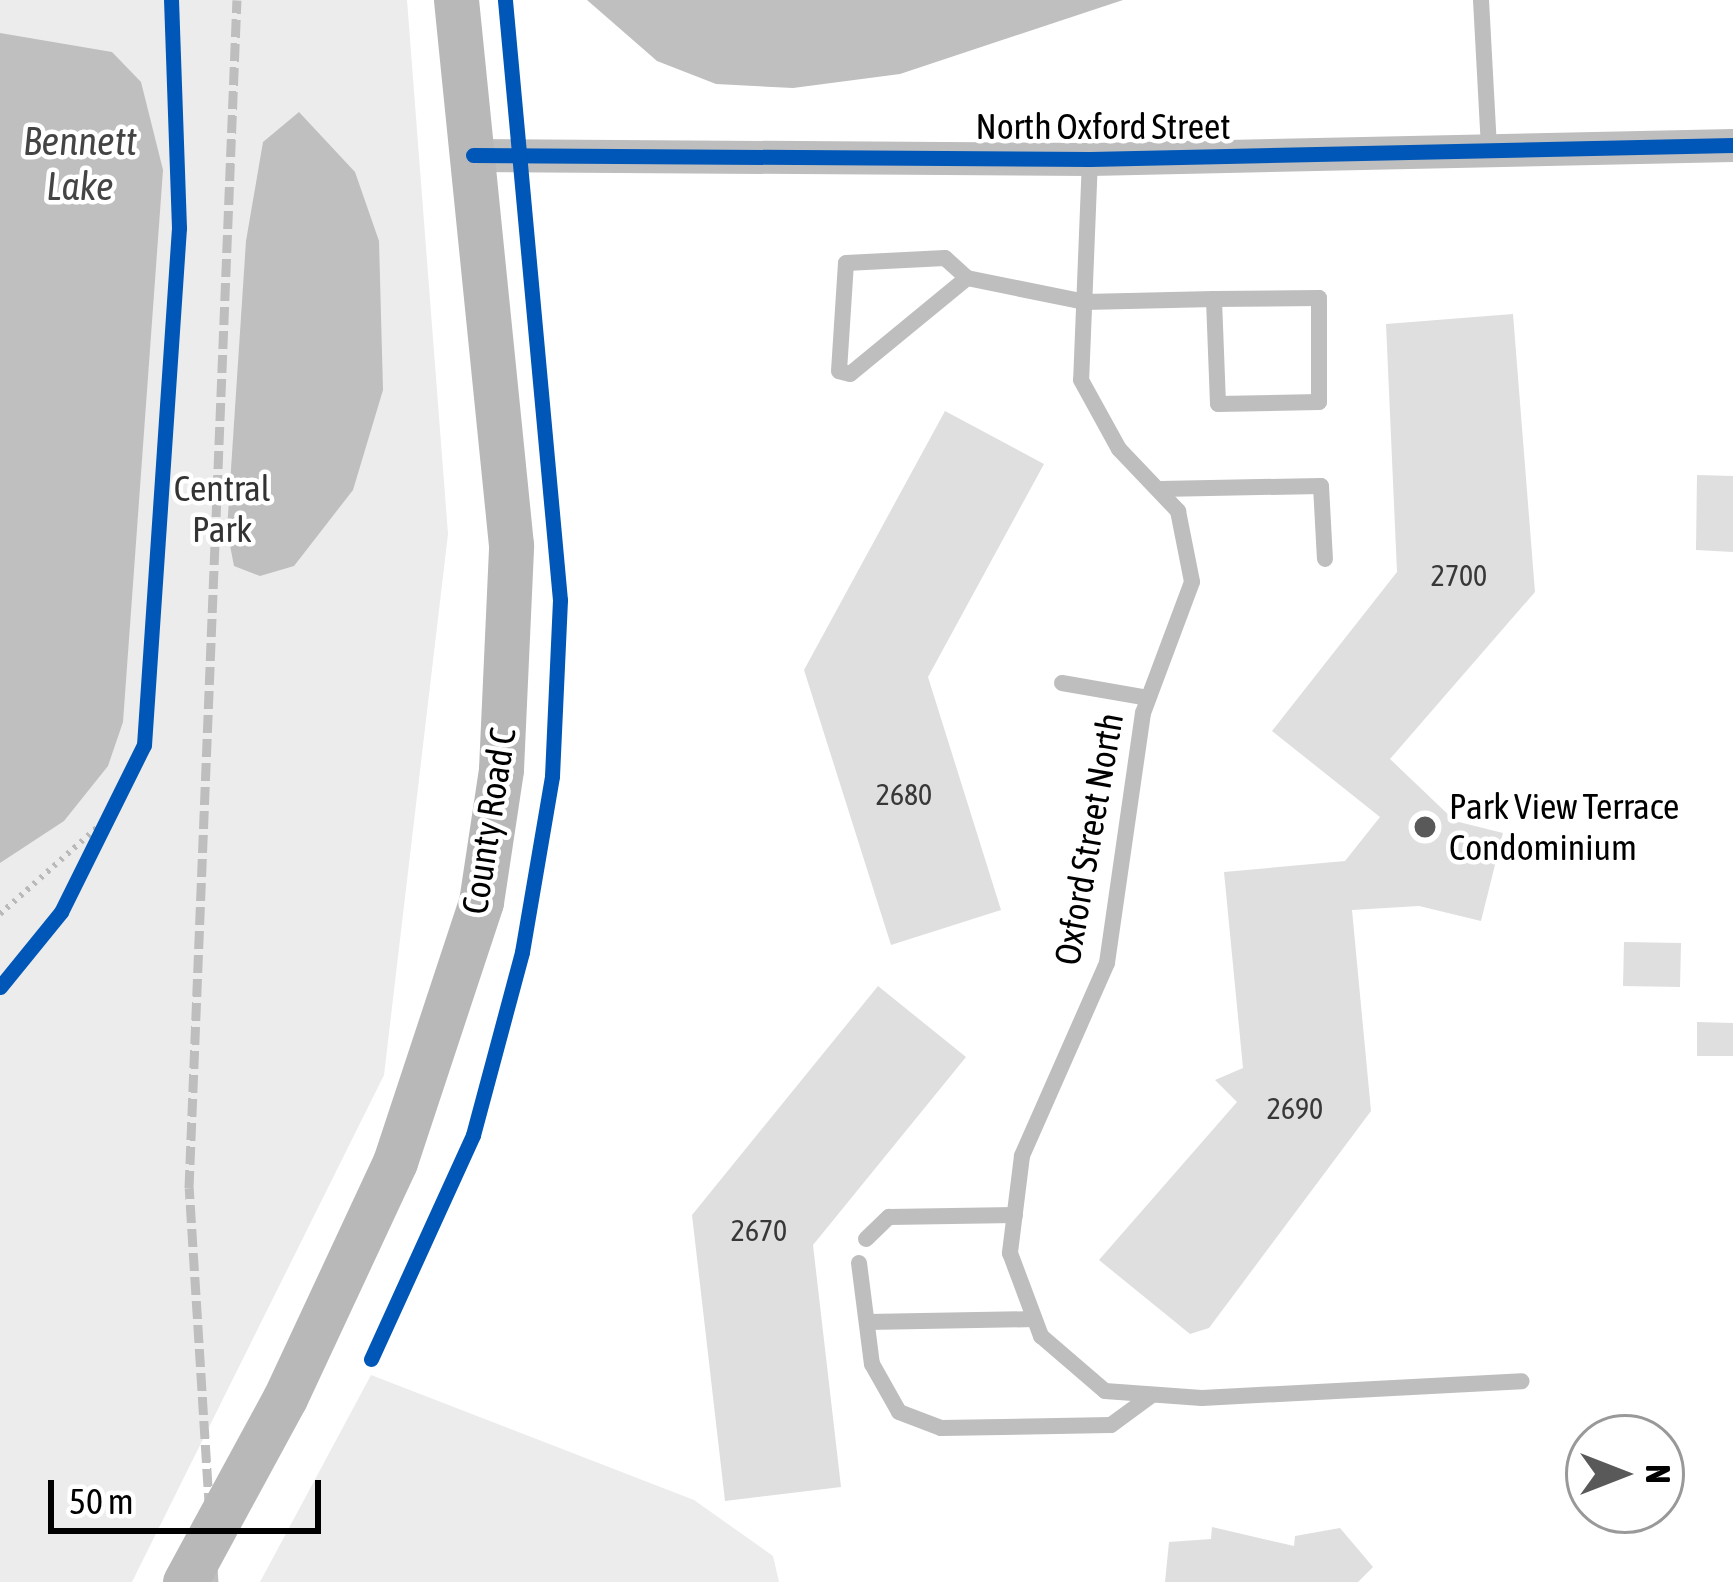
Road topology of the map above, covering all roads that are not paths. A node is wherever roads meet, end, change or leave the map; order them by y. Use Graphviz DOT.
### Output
graph roads {
  1 [pos="456,0"];
  2 [pos="1480,0"];
  3 [pos="1733,145"];
  4 [pos="1489,150"];
  5 [pos="473,155"];
  6 [pos="1090,159"];
  7 [pos="967,278"];
  8 [pos="1214,299"];
  9 [pos="1085,302"];
  10 [pos="1160,490"];
  11 [pos="1325,560"];
  12 [pos="1062,683"];
  13 [pos="1148,698"];
  14 [pos="1015,1215"];
  15 [pos="866,1239"];
  16 [pos="859,1263"];
  17 [pos="1034,1318"];
  18 [pos="867,1322"];
  19 [pos="1522,1381"];
  20 [pos="1153,1394"];
  21 [pos="184,1582"];
  1 -- 5 [label="main road, County Road C"];
  2 -- 4 [label="lane"];
  3 -- 4 [label="street, North Oxford Street"];
  4 -- 6 [label="street, North Oxford Street"];
  5 -- 6 [label="street, North Oxford Street"];
  5 -- 21 [label="main road, County Road C, bridge"];
  6 -- 9 [label="lane, Oxford Street North"];
  7 -- 7 [label="lane"];
  7 -- 9 [label="lane"];
  8 -- 8 [label="lane"];
  8 -- 9 [label="lane"];
  9 -- 10 [label="lane, Oxford Street North"];
  10 -- 11 [label="lane"];
  10 -- 13 [label="lane, Oxford Street North"];
  12 -- 13 [label="lane"];
  13 -- 14 [label="lane, Oxford Street North"];
  14 -- 15 [label="lane"];
  14 -- 17 [label="lane, Oxford Street North"];
  16 -- 18 [label="lane"];
  17 -- 18 [label="lane"];
  17 -- 20 [label="lane, Oxford Street North"];
  18 -- 20 [label="lane"];
  19 -- 20 [label="lane, Oxford Street North"];
}
